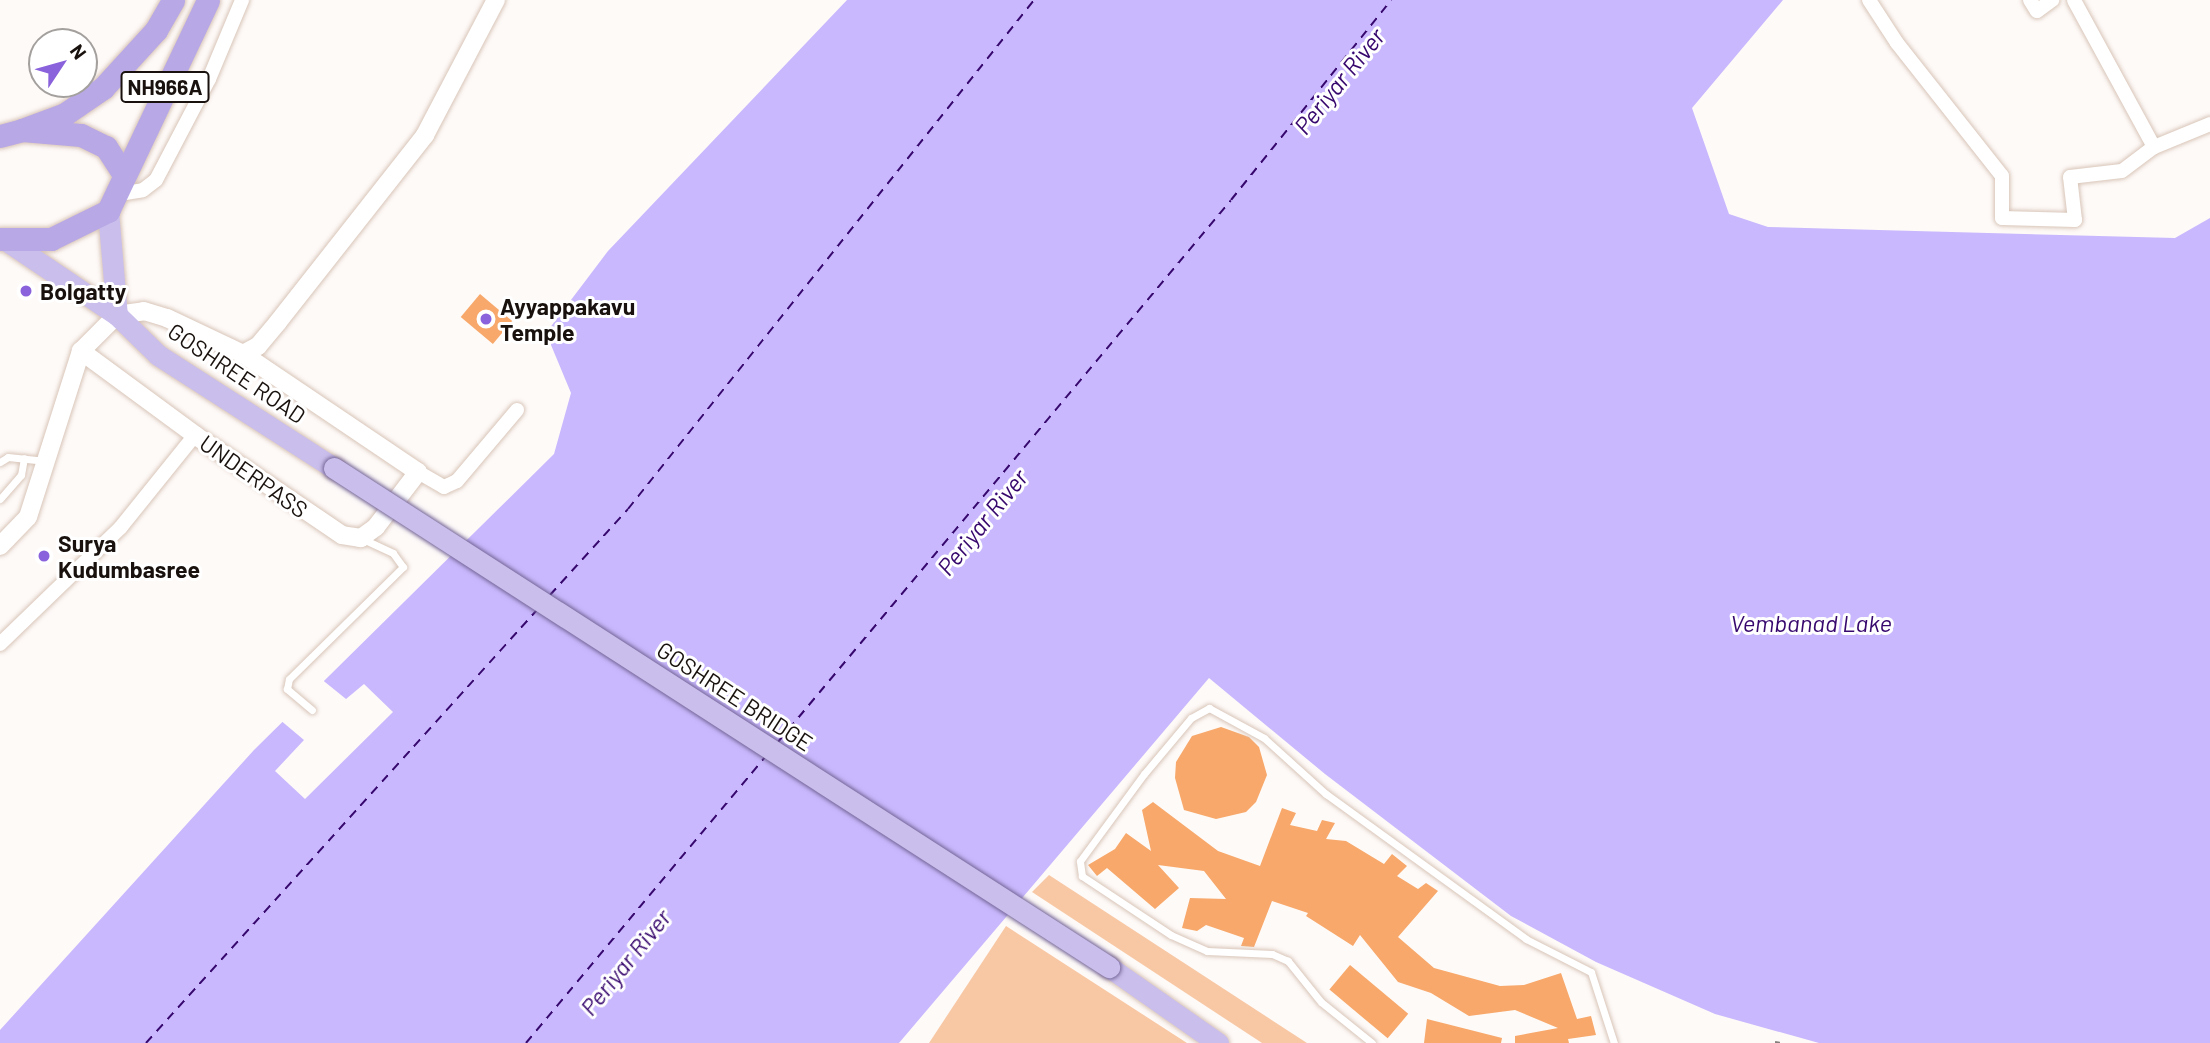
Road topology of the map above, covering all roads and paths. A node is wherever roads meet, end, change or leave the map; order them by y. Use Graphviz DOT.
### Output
graph roads {
  1 [pos="173,0"];
  2 [pos="208,0"];
  3 [pos="242,0"];
  4 [pos="496,0"];
  5 [pos="1869,0"];
  6 [pos="2030,0"];
  7 [pos="2052,0"];
  8 [pos="2074,0"];
  9 [pos="2210,124"];
  10 [pos="11,133"];
  11 [pos="2154,147"];
  12 [pos="117,194"];
  13 [pos="3,240"];
  14 [pos="117,315"];
  15 [pos="81,351"];
  16 [pos="243,354"];
  17 [pos="517,410"];
  18 [pos="195,435"];
  19 [pos="24,458"];
  20 [pos="46,461"];
  21 [pos="0,462"];
  22 [pos="334,468"];
  23 [pos="418,472"];
  24 [pos="0,499"];
  25 [pos="361,538"];
  26 [pos="0,546"];
  27 [pos="0,644"];
  28 [pos="312,710"];
  29 [pos="1217,1042"];
  30 [pos="1775,1042"];
  31 [pos="1372,1043"];
  32 [pos="1614,1043"];
  33 [pos="1781,1043"];
  1 -- 10 [label="highway, NH966A"];
  2 -- 12 [label="highway, NH966A"];
  3 -- 12 [label="street"];
  4 -- 16 [label="street"];
  5 -- 11 [label="street"];
  6 -- 7 [label="street"];
  8 -- 11 [label="street"];
  9 -- 11 [label="street"];
  10 -- 12 [label="highway, NH966A"];
  12 -- 13 [label="highway"];
  12 -- 14 [label="main road"];
  13 -- 14 [label="main road, GOSHREE ROAD"];
  14 -- 15 [label="street"];
  14 -- 16 [label="street"];
  14 -- 22 [label="main road, GOSHREE ROAD"];
  15 -- 18 [label="street, UNDERPASS"];
  15 -- 20 [label="street"];
  16 -- 23 [label="street"];
  17 -- 23 [label="street"];
  18 -- 25 [label="street, UNDERPASS"];
  18 -- 27 [label="street"];
  19 -- 20 [label="lane"];
  19 -- 21 [label="lane"];
  19 -- 24 [label="lane"];
  20 -- 26 [label="street"];
  22 -- 29 [label="main road, GOSHREE BRIDGE, bridge"];
  23 -- 25 [label="street"];
  25 -- 28 [label="lane"];
  30 -- 33 [label="path"];
  31 -- 32 [label="lane"];
}
